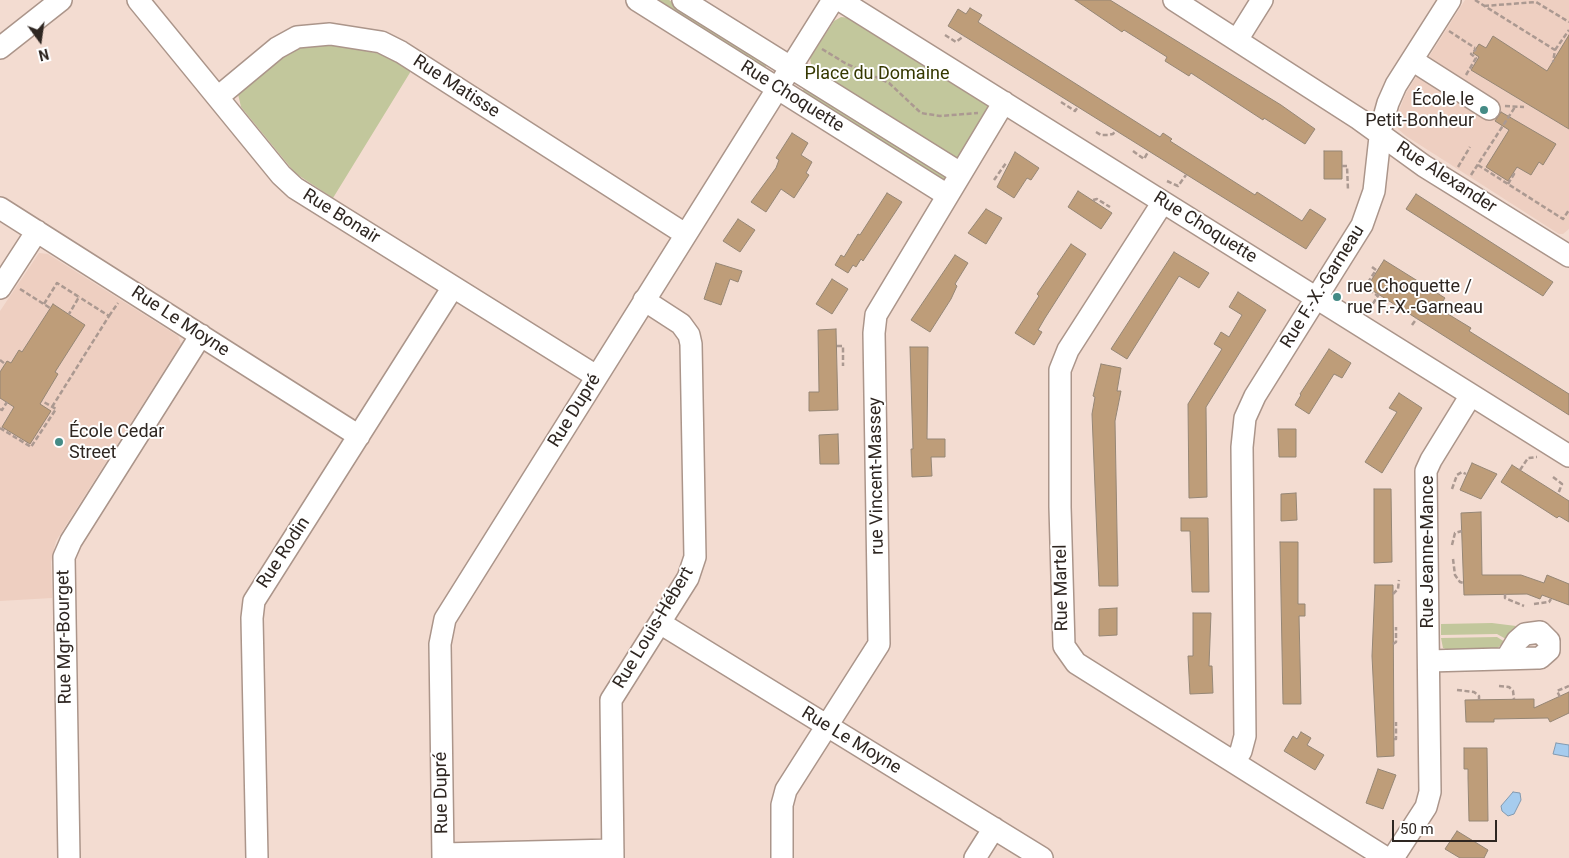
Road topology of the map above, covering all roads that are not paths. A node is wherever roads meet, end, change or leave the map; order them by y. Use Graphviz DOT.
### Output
graph roads {
  1 [pos="61,0"];
  2 [pos="138,0"];
  3 [pos="637,0"];
  4 [pos="684,0"];
  5 [pos="833,0"];
  6 [pos="840,0"];
  7 [pos="1174,0"];
  8 [pos="1262,0"];
  9 [pos="1450,0"];
  10 [pos="1237,40"];
  11 [pos="0,48"];
  12 [pos="1412,60"];
  13 [pos="790,67"];
  14 [pos="777,88"];
  15 [pos="218,97"];
  16 [pos="1004,102"];
  17 [pos="1493,108"];
  18 [pos="1380,135"];
  19 [pos="960,173"];
  20 [pos="947,195"];
  21 [pos="1163,202"];
  22 [pos="0,208"];
  23 [pos="37,231"];
  24 [pos="685,234"];
  25 [pos="1569,256"];
  26 [pos="7,287"];
  27 [pos="453,288"];
  28 [pos="1316,298"];
  29 [pos="644,300"];
  30 [pos="201,335"];
  31 [pos="596,376"];
  32 [pos="1471,395"];
  33 [pos="359,436"];
  34 [pos="1569,456"];
  35 [pos="660,624"];
  36 [pos="1506,659"];
  37 [pos="1429,661"];
  38 [pos="827,726"];
  39 [pos="1234,762"];
  40 [pos="994,828"];
  41 [pos="613,854"];
  42 [pos="443,856"];
  43 [pos="69,858"];
  44 [pos="257,858"];
  45 [pos="782,858"];
  46 [pos="975,858"];
  47 [pos="1042,858"];
  48 [pos="1386,858"];
  49 [pos="1393,858"];
  1 -- 11 [label="street"];
  2 -- 15 [label="street, Rue Bonair"];
  3 -- 14 [label="street, Rue Choquette"];
  4 -- 13 [label="street, Rue Choquette"];
  5 -- 13 [label="street, Rue Dupré"];
  6 -- 16 [label="street, Rue Choquette"];
  7 -- 10 [label="street, Rue Alexander"];
  8 -- 10 [label="street"];
  9 -- 12 [label="street, Rue F.-X.-Garneau"];
  10 -- 18 [label="street, Rue Alexander"];
  12 -- 17 [label="street"];
  12 -- 18 [label="street, Rue F.-X.-Garneau"];
  13 -- 14 [label="street, Rue Dupré"];
  13 -- 19 [label="street, Rue Choquette"];
  14 -- 20 [label="street, Rue Choquette"];
  14 -- 24 [label="street, Rue Dupré"];
  15 -- 24 [label="street, Rue Matisse"];
  15 -- 27 [label="street, Rue Bonair"];
  16 -- 19 [label="street, rue Vincent-Massey"];
  16 -- 21 [label="street, Rue Choquette"];
  18 -- 25 [label="street, Rue Alexander"];
  18 -- 28 [label="street, Rue F.-X.-Garneau"];
  19 -- 20 [label="street, rue Vincent-Massey"];
  20 -- 38 [label="street, rue Vincent-Massey"];
  21 -- 28 [label="street, Rue Choquette"];
  21 -- 39 [label="street, Rue Martel"];
  22 -- 23 [label="street, Rue Le Moyne"];
  23 -- 26 [label="street"];
  23 -- 30 [label="street, Rue Le Moyne"];
  24 -- 29 [label="street, Rue Dupré"];
  27 -- 31 [label="street, Rue Bonair"];
  27 -- 33 [label="street, Rue Rodin"];
  28 -- 32 [label="street, Rue Choquette"];
  28 -- 39 [label="street, Rue F.-X.-Garneau"];
  29 -- 31 [label="street, Rue Dupré"];
  29 -- 35 [label="street, Rue Louis-Hébert"];
  30 -- 33 [label="street, Rue Le Moyne"];
  30 -- 43 [label="street, Rue Mgr-Bourget"];
  31 -- 42 [label="street, Rue Dupré"];
  32 -- 34 [label="street, Rue Choquette"];
  32 -- 37 [label="street, Rue Jeanne-Mance"];
  33 -- 44 [label="street, Rue Rodin"];
  35 -- 38 [label="street, Rue Le Moyne"];
  35 -- 41 [label="street, Rue Louis-Hébert"];
  36 -- 37 [label="street"];
  37 -- 49 [label="street, Rue Jeanne-Mance"];
  38 -- 40 [label="street, Rue Le Moyne"];
  38 -- 45 [label="street, rue Vincent-Massey"];
  39 -- 48 [label="street, Rue Martel"];
  40 -- 46 [label="street"];
  40 -- 47 [label="street, Rue Le Moyne"];
  41 -- 42 [label="street"];
}
